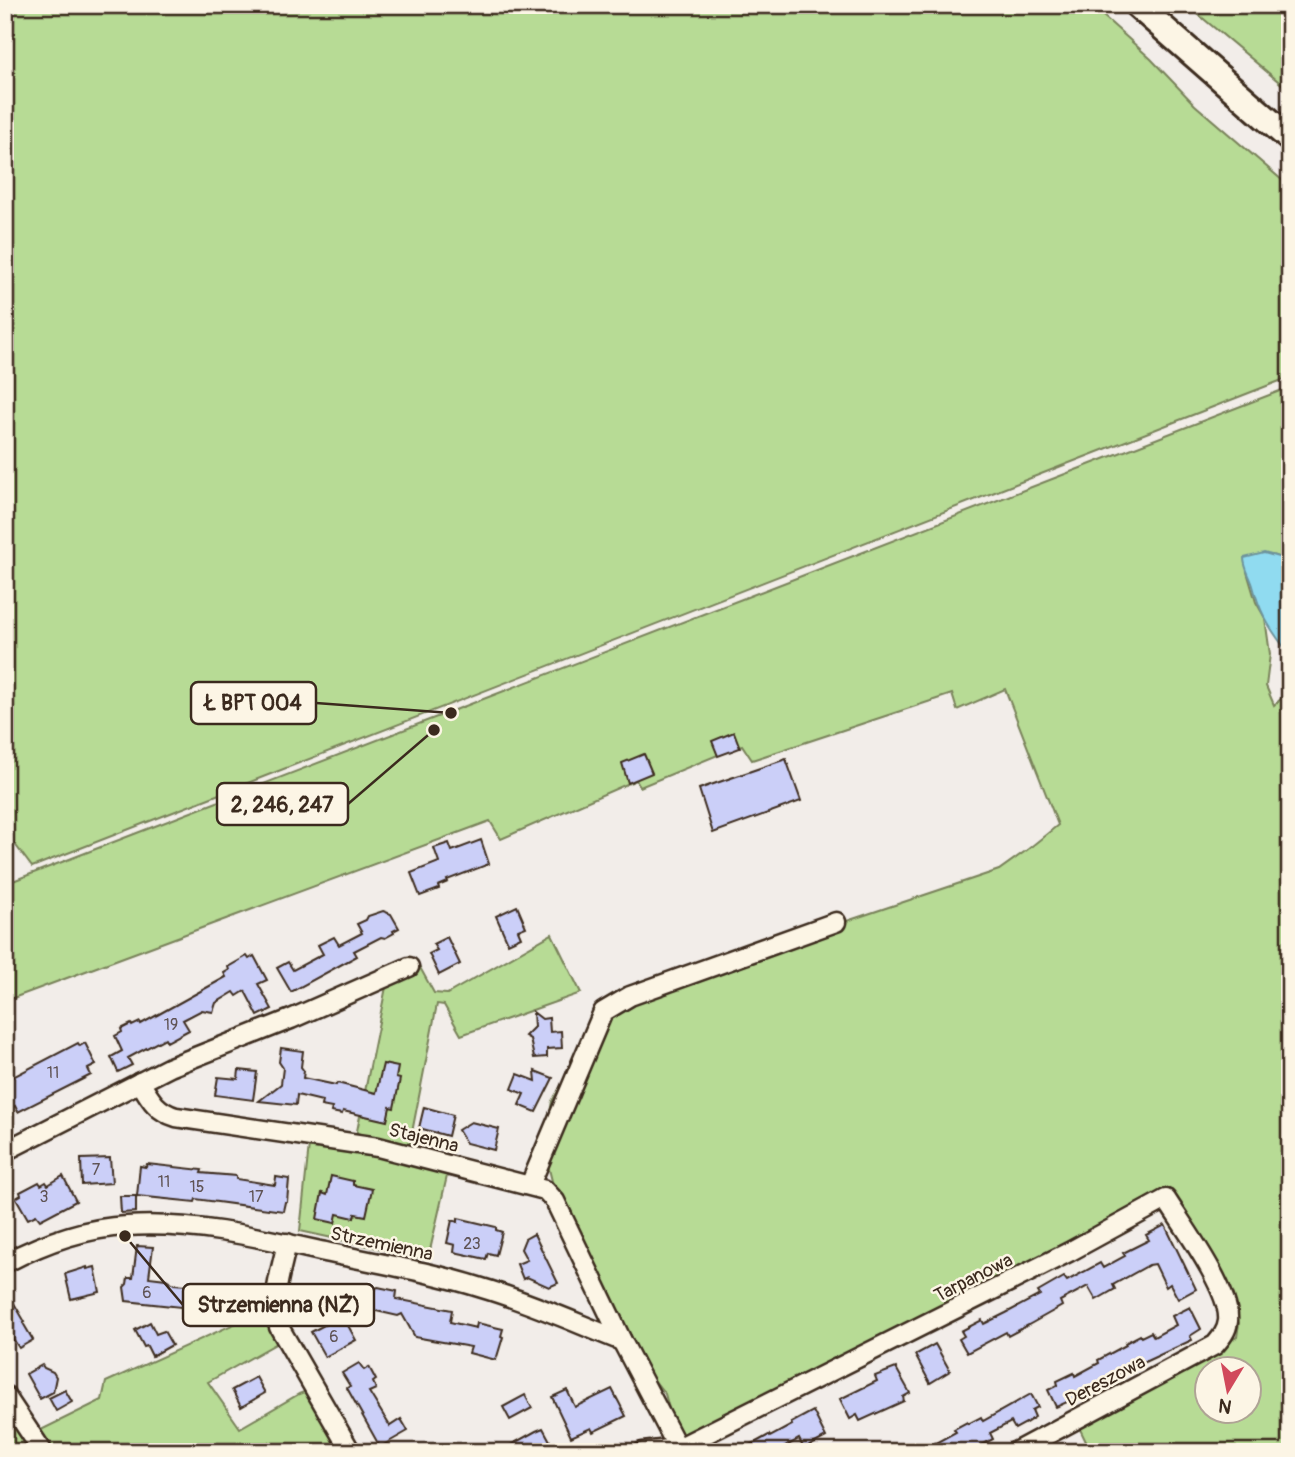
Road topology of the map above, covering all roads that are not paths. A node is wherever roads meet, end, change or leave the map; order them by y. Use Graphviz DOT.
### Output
graph roads {
  1 [pos="1137,5"];
  2 [pos="1290,139"];
  3 [pos="836,922"];
  4 [pos="409,968"];
  5 [pos="140,1082"];
  6 [pos="5,1152"];
  7 [pos="530,1185"];
  8 [pos="287,1243"];
  9 [pos="5,1263"];
  10 [pos="622,1341"];
  11 [pos="1215,1345"];
  12 [pos="5,1395"];
  13 [pos="679,1450"];
  14 [pos="43,1452"];
  15 [pos="351,1452"];
  16 [pos="643,1452"];
  17 [pos="1015,1452"];
  1 -- 2 [label="main road"];
  3 -- 7 [label="street"];
  4 -- 5 [label="street"];
  5 -- 6 [label="street"];
  5 -- 7 [label="street, Stajenna"];
  7 -- 10 [label="street, Stajenna"];
  8 -- 9 [label="street, Strzemienna"];
  8 -- 10 [label="street, Strzemienna"];
  8 -- 15 [label="street"];
  10 -- 13 [label="street"];
  11 -- 13 [label="street, Tarpanowa"];
  11 -- 17 [label="street, Dereszowa"];
  12 -- 14 [label="street"];
  13 -- 16 [label="street, Tarpanowa"];
}
